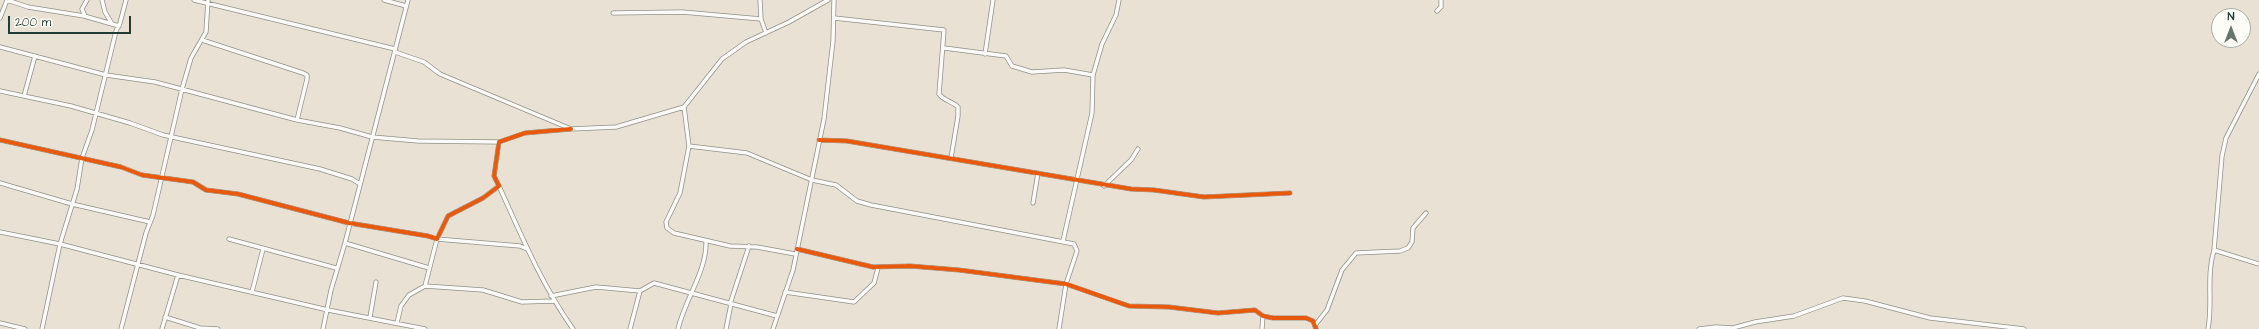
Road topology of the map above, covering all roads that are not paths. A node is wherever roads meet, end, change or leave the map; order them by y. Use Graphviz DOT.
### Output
graph roads {
  1 [pos="7,0"];
  2 [pos="87,0"];
  3 [pos="102,0"];
  4 [pos="126,0"];
  5 [pos="194,0"];
  6 [pos="384,0"];
  7 [pos="408,0"];
  8 [pos="760,0"];
  9 [pos="828,0"];
  10 [pos="834,0"];
  11 [pos="993,0"];
  12 [pos="1119,0"];
  13 [pos="1441,0"];
  14 [pos="208,2"];
  15 [pos="406,6"];
  16 [pos="1437,11"];
  17 [pos="613,13"];
  18 [pos="85,16"];
  19 [pos="0,18"];
  20 [pos="834,18"];
  21 [pos="760,19"];
  22 [pos="112,24"];
  23 [pos="119,26"];
  24 [pos="766,33"];
  25 [pos="202,40"];
  26 [pos="0,47"];
  27 [pos="944,48"];
  28 [pos="395,51"];
  29 [pos="985,54"];
  30 [pos="35,56"];
  31 [pos="2259,74"];
  32 [pos="106,75"];
  33 [pos="1093,75"];
  34 [pos="182,89"];
  35 [pos="0,91"];
  36 [pos="24,96"];
  37 [pos="684,107"];
  38 [pos="96,113"];
  39 [pos="297,120"];
  40 [pos="572,129"];
  41 [pos="171,137"];
  42 [pos="372,137"];
  43 [pos="0,140"];
  44 [pos="819,140"];
  45 [pos="499,142"];
  46 [pos="688,146"];
  47 [pos="1138,149"];
  48 [pos="82,158"];
  49 [pos="951,158"];
  50 [pos="1038,173"];
  51 [pos="160,178"];
  52 [pos="812,180"];
  53 [pos="1075,180"];
  54 [pos="0,184"];
  55 [pos="360,184"];
  56 [pos="499,186"];
  57 [pos="1104,186"];
  58 [pos="1290,193"];
  59 [pos="1033,203"];
  60 [pos="72,204"];
  61 [pos="1426,212"];
  62 [pos="150,222"];
  63 [pos="350,223"];
  64 [pos="0,232"];
  65 [pos="229,239"];
  66 [pos="436,239"];
  67 [pos="706,241"];
  68 [pos="1063,241"];
  69 [pos="345,243"];
  70 [pos="60,244"];
  71 [pos="750,246"];
  72 [pos="263,249"];
  73 [pos="527,249"];
  74 [pos="797,249"];
  75 [pos="2214,250"];
  76 [pos="795,254"];
  77 [pos="137,264"];
  78 [pos="2259,264"];
  79 [pos="336,268"];
  80 [pos="429,268"];
  81 [pos="878,268"];
  82 [pos="178,275"];
  83 [pos="376,282"];
  84 [pos="1066,284"];
  85 [pos="425,286"];
  86 [pos="640,291"];
  87 [pos="252,292"];
  88 [pos="785,292"];
  89 [pos="691,293"];
  90 [pos="551,296"];
  91 [pos="554,301"];
  92 [pos="730,304"];
  93 [pos="328,310"];
  94 [pos="777,316"];
  95 [pos="1264,316"];
  96 [pos="165,317"];
  97 [pos="370,318"];
  98 [pos="0,323"];
  99 [pos="397,323"];
  100 [pos="1316,324"];
  101 [pos="25,329"];
  102 [pos="42,329"];
  103 [pos="121,329"];
  104 [pos="162,329"];
  105 [pos="218,329"];
  106 [pos="323,329"];
  107 [pos="425,329"];
  108 [pos="573,329"];
  109 [pos="630,329"];
  110 [pos="678,329"];
  111 [pos="726,329"];
  112 [pos="774,329"];
  113 [pos="1059,329"];
  114 [pos="1262,329"];
  115 [pos="1316,329"];
  116 [pos="1699,329"];
  117 [pos="2024,329"];
  118 [pos="2208,329"];
  1 -- 18 [label="street"];
  1 -- 19 [label="street"];
  2 -- 18 [label="street"];
  3 -- 22 [label="street"];
  4 -- 23 [label="street"];
  5 -- 14 [label="street"];
  6 -- 15 [label="street"];
  7 -- 15 [label="street"];
  8 -- 21 [label="street"];
  9 -- 24 [label="street"];
  10 -- 20 [label="street"];
  11 -- 29 [label="street"];
  12 -- 33 [label="street"];
  13 -- 16 [label="street"];
  14 -- 25 [label="street"];
  14 -- 28 [label="street"];
  15 -- 28 [label="street"];
  17 -- 21 [label="street"];
  18 -- 22 [label="street"];
  20 -- 27 [label="street"];
  20 -- 44 [label="street"];
  21 -- 24 [label="street"];
  22 -- 23 [label="street"];
  23 -- 32 [label="street"];
  24 -- 37 [label="street"];
  25 -- 34 [label="street"];
  25 -- 39 [label="street"];
  26 -- 30 [label="street"];
  27 -- 29 [label="street"];
  27 -- 49 [label="street"];
  28 -- 40 [label="street"];
  28 -- 42 [label="street"];
  29 -- 33 [label="street"];
  30 -- 32 [label="street"];
  30 -- 36 [label="street"];
  31 -- 75 [label="street"];
  32 -- 34 [label="street"];
  32 -- 38 [label="street"];
  33 -- 53 [label="street"];
  34 -- 39 [label="street"];
  34 -- 41 [label="street"];
  35 -- 36 [label="street"];
  36 -- 38 [label="street"];
  37 -- 40 [label="street"];
  37 -- 46 [label="street"];
  38 -- 41 [label="street"];
  38 -- 48 [label="street"];
  39 -- 42 [label="street"];
  40 -- 45 [label="street"];
  41 -- 51 [label="street"];
  41 -- 55 [label="street"];
  42 -- 45 [label="street"];
  42 -- 55 [label="street"];
  43 -- 48 [label="street"];
  44 -- 49 [label="street"];
  44 -- 52 [label="street"];
  45 -- 56 [label="street"];
  46 -- 52 [label="street"];
  46 -- 67 [label="street"];
  47 -- 57 [label="street"];
  48 -- 51 [label="street"];
  48 -- 60 [label="street"];
  49 -- 50 [label="street"];
  50 -- 53 [label="street"];
  50 -- 59 [label="street"];
  51 -- 62 [label="street"];
  51 -- 63 [label="street"];
  52 -- 68 [label="street"];
  52 -- 74 [label="street"];
  53 -- 57 [label="street"];
  53 -- 68 [label="street"];
  54 -- 60 [label="street"];
  55 -- 63 [label="street"];
  56 -- 66 [label="street"];
  56 -- 73 [label="street"];
  57 -- 58 [label="street"];
  60 -- 62 [label="street"];
  60 -- 70 [label="street"];
  61 -- 100 [label="street"];
  62 -- 77 [label="street"];
  63 -- 66 [label="street"];
  63 -- 69 [label="street"];
  64 -- 70 [label="street"];
  65 -- 72 [label="street"];
  66 -- 73 [label="street"];
  66 -- 80 [label="street"];
  67 -- 71 [label="street"];
  67 -- 89 [label="street"];
  68 -- 84 [label="street"];
  69 -- 79 [label="street"];
  69 -- 80 [label="street"];
  70 -- 77 [label="street"];
  70 -- 102 [label="street"];
  71 -- 76 [label="street"];
  71 -- 92 [label="street"];
  72 -- 79 [label="street"];
  72 -- 87 [label="street"];
  73 -- 90 [label="street"];
  74 -- 76 [label="street"];
  74 -- 81 [label="street"];
  75 -- 78 [label="street"];
  75 -- 118 [label="street"];
  76 -- 88 [label="street"];
  77 -- 82 [label="street"];
  77 -- 103 [label="street"];
  79 -- 93 [label="street"];
  80 -- 85 [label="street"];
  81 -- 84 [label="street"];
  81 -- 88 [label="street"];
  82 -- 87 [label="street"];
  82 -- 96 [label="street"];
  83 -- 97 [label="street"];
  84 -- 95 [label="street"];
  84 -- 113 [label="street"];
  85 -- 91 [label="street"];
  85 -- 99 [label="street"];
  86 -- 89 [label="street"];
  86 -- 90 [label="street"];
  86 -- 109 [label="street"];
  87 -- 93 [label="street"];
  88 -- 94 [label="street"];
  89 -- 92 [label="street"];
  89 -- 110 [label="street"];
  90 -- 91 [label="street"];
  91 -- 108 [label="street"];
  92 -- 94 [label="street"];
  92 -- 111 [label="street"];
  93 -- 97 [label="street"];
  93 -- 106 [label="street"];
  94 -- 112 [label="street"];
  95 -- 100 [label="street"];
  95 -- 114 [label="street"];
  96 -- 104 [label="street"];
  96 -- 105 [label="street"];
  97 -- 99 [label="street"];
  98 -- 101 [label="street"];
  99 -- 107 [label="street"];
  100 -- 115 [label="street"];
  116 -- 117 [label="street"];
}
